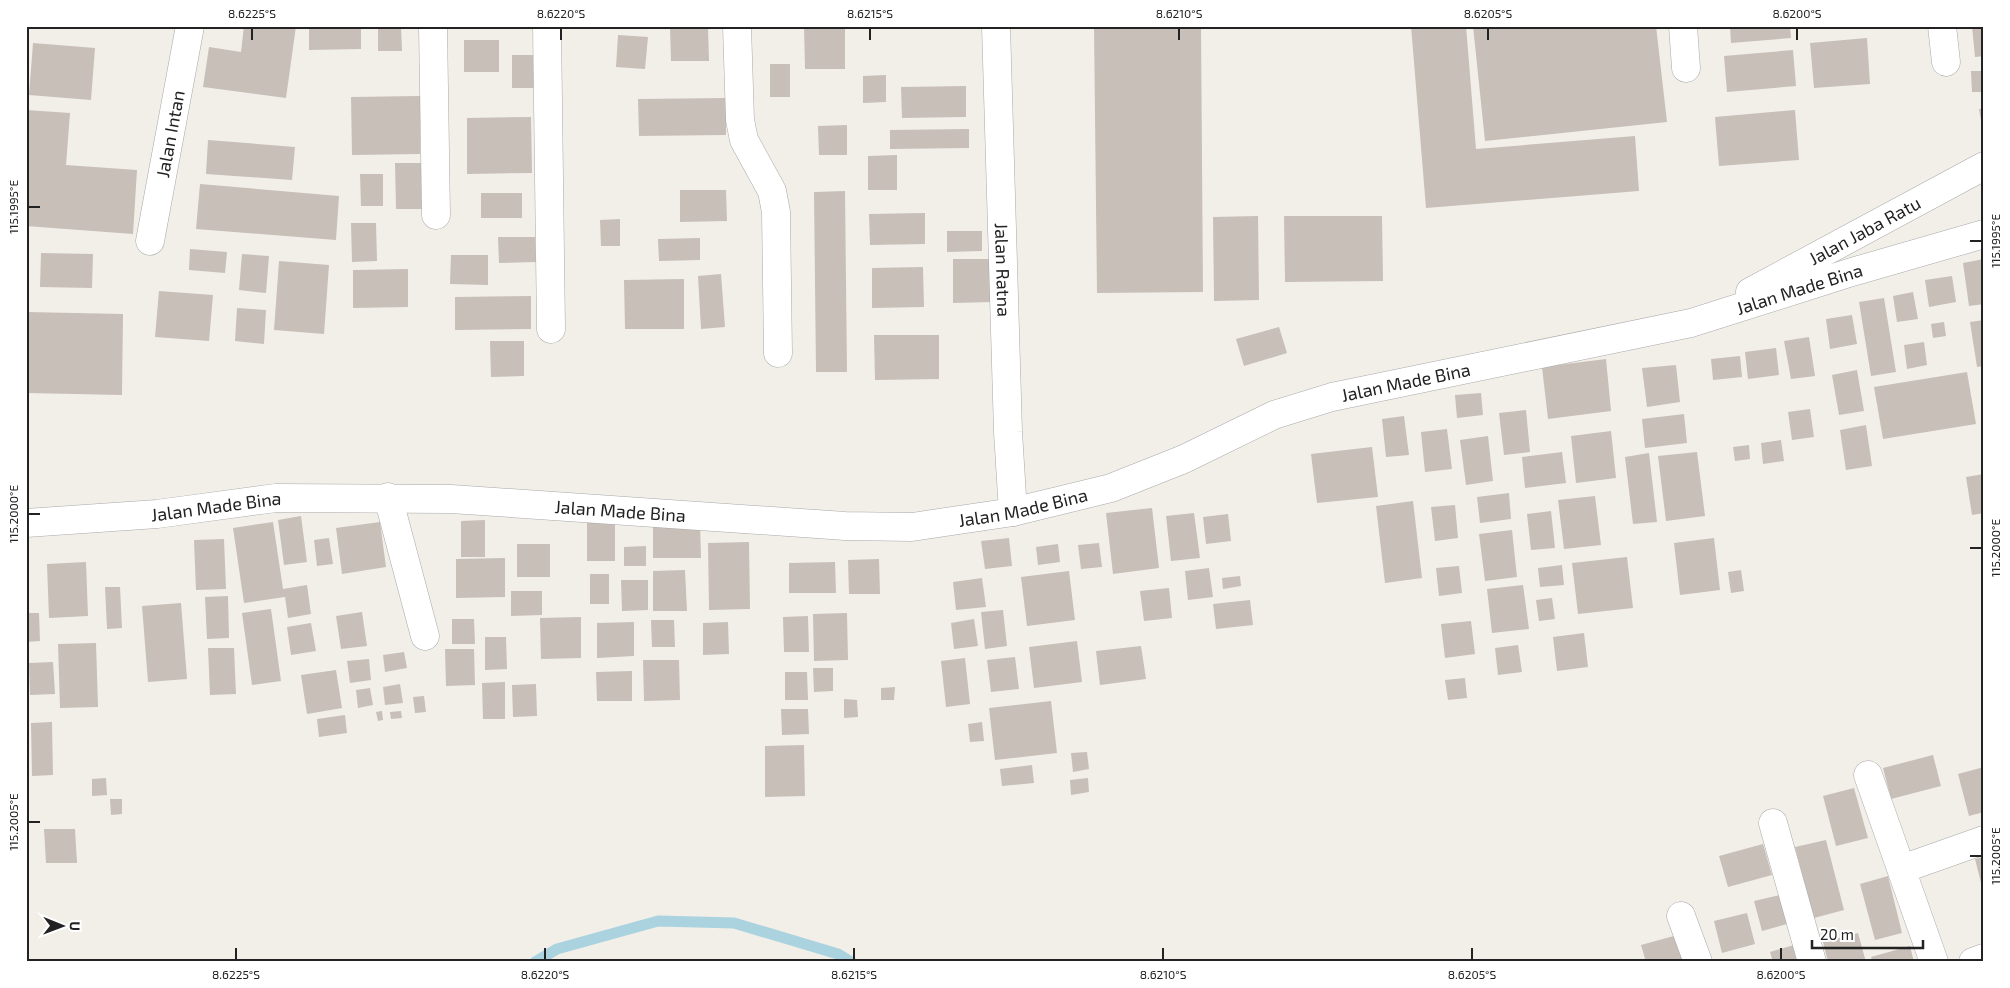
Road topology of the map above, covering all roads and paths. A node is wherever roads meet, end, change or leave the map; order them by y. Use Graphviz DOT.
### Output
graph roads {
  1 [pos="190,26"];
  2 [pos="433,26"];
  3 [pos="547,26"];
  4 [pos="737,26"];
  5 [pos="996,26"];
  6 [pos="1683,26"];
  7 [pos="1942,26"];
  8 [pos="1946,62"];
  9 [pos="1686,68"];
  10 [pos="1984,166"];
  11 [pos="436,215"];
  12 [pos="1984,234"];
  13 [pos="150,241"];
  14 [pos="1691,323"];
  15 [pos="551,329"];
  16 [pos="778,353"];
  17 [pos="388,497"];
  18 [pos="1013,512"];
  19 [pos="26,523"];
  20 [pos="425,636"];
  21 [pos="1868,775"];
  22 [pos="1773,823"];
  23 [pos="1984,840"];
  24 [pos="1902,869"];
  25 [pos="1681,916"];
  26 [pos="1984,958"];
  27 [pos="1698,962"];
  28 [pos="1812,962"];
  29 [pos="1934,962"];
  30 [pos="1973,962"];
  1 -- 13 [label="street, Jalan Intan"];
  2 -- 11 [label="street"];
  3 -- 15 [label="street"];
  4 -- 16 [label="street"];
  5 -- 18 [label="street, Jalan Ratna"];
  6 -- 9 [label="street"];
  7 -- 8 [label="street"];
  10 -- 14 [label="street, Jalan Jaba Ratu"];
  12 -- 14 [label="street, Jalan Made Bina"];
  14 -- 18 [label="street, Jalan Made Bina"];
  17 -- 18 [label="street, Jalan Made Bina"];
  17 -- 19 [label="street, Jalan Made Bina"];
  17 -- 20 [label="street"];
  21 -- 24 [label="street"];
  22 -- 28 [label="street"];
  23 -- 24 [label="street"];
  24 -- 29 [label="street"];
  25 -- 27 [label="street"];
  26 -- 30 [label="street"];
}
